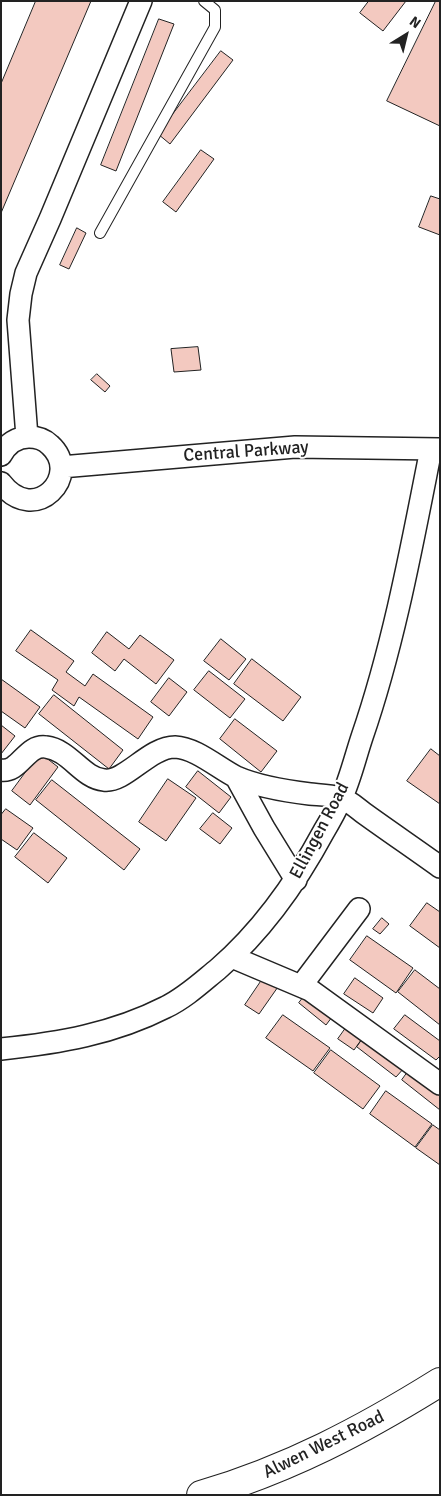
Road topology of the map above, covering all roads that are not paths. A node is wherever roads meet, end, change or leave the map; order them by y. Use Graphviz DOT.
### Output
graph roads {
  1 [pos="140,1"];
  2 [pos="204,1"];
  3 [pos="100,233"];
  4 [pos="27,437"];
  5 [pos="436,449"];
  6 [pos="1,455"];
  7 [pos="61,467"];
  8 [pos="1,483"];
  9 [pos="1,770"];
  10 [pos="236,776"];
  11 [pos="342,798"];
  12 [pos="440,867"];
  13 [pos="296,880"];
  14 [pos="359,909"];
  15 [pos="232,957"];
  16 [pos="301,986"];
  17 [pos="1,1049"];
  18 [pos="440,1084"];
  19 [pos="440,1382"];
  20 [pos="201,1495"];
  1 -- 4 [label="street"];
  2 -- 3 [label="lane"];
  4 -- 6 [label="street"];
  4 -- 7 [label="street"];
  5 -- 7 [label="street, Central Parkway"];
  5 -- 11 [label="street, Ellingen Road"];
  7 -- 8 [label="street"];
  9 -- 10 [label="street"];
  10 -- 11 [label="street"];
  10 -- 13 [label="street"];
  11 -- 12 [label="street"];
  11 -- 13 [label="street, Ellingen Road"];
  13 -- 15 [label="street, Ellingen Road"];
  14 -- 16 [label="street"];
  15 -- 16 [label="street"];
  15 -- 17 [label="street, Ellingen Road"];
  16 -- 18 [label="street"];
  19 -- 20 [label="street, Alwen West Road"];
}
